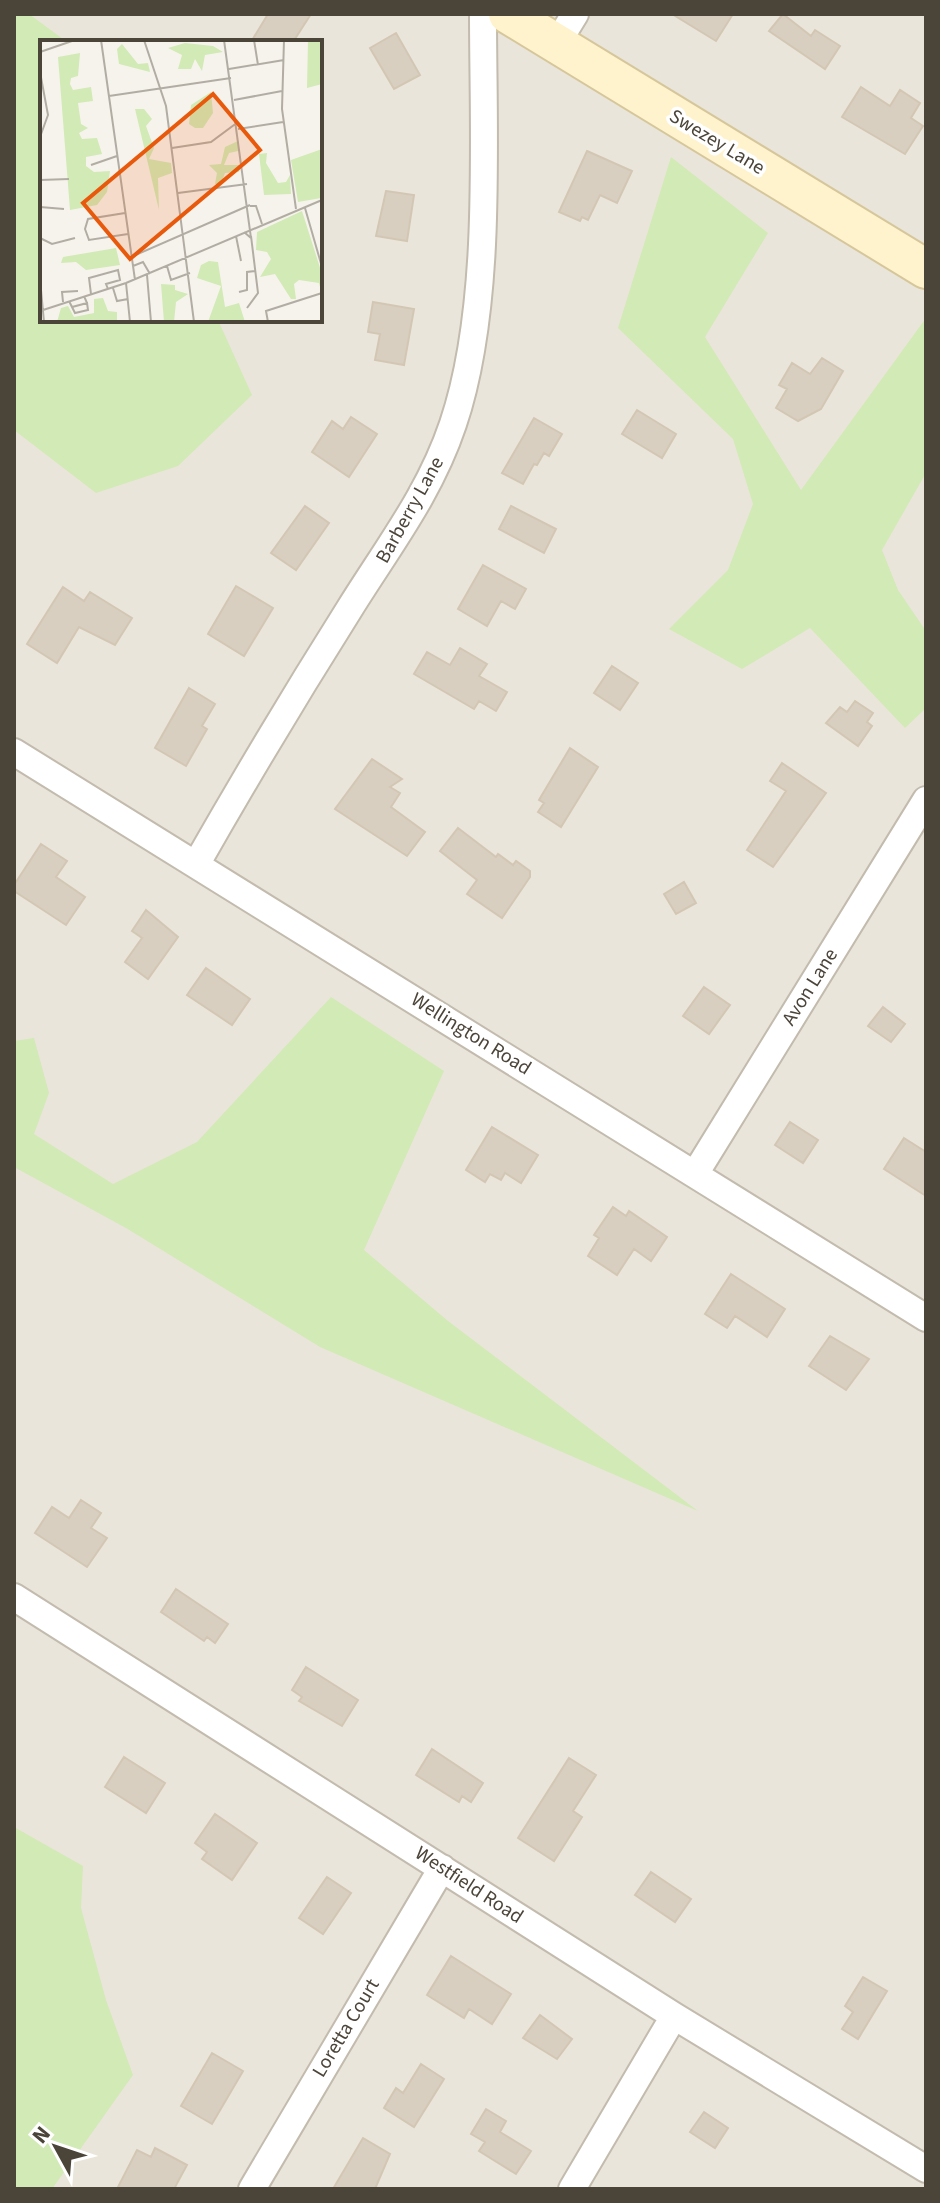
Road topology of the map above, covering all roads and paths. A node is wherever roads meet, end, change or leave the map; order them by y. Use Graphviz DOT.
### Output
graph roads {
  1 [pos="483,14"];
  2 [pos="508,14"];
  3 [pos="566,30"];
  4 [pos="926,269"];
  5 [pos="14,752"];
  6 [pos="926,800"];
  7 [pos="197,863"];
  8 [pos="695,1174"];
  9 [pos="926,1318"];
  10 [pos="14,1597"];
  11 [pos="442,1868"];
  12 [pos="674,2016"];
  13 [pos="926,2169"];
  14 [pos="252,2189"];
  15 [pos="572,2189"];
  1 -- 7 [label="street, Barberry Lane"];
  2 -- 3 [label="street, Swezey Lane"];
  3 -- 4 [label="street, Swezey Lane"];
  5 -- 7 [label="street, Wellington Road"];
  6 -- 8 [label="street, Avon Lane"];
  7 -- 8 [label="street, Wellington Road"];
  8 -- 9 [label="street, Wellington Road"];
  10 -- 11 [label="street, Westfield Road"];
  11 -- 12 [label="street, Westfield Road"];
  11 -- 14 [label="street, Loretta Court"];
  12 -- 13 [label="street, Westfield Road"];
  12 -- 15 [label="street"];
}
